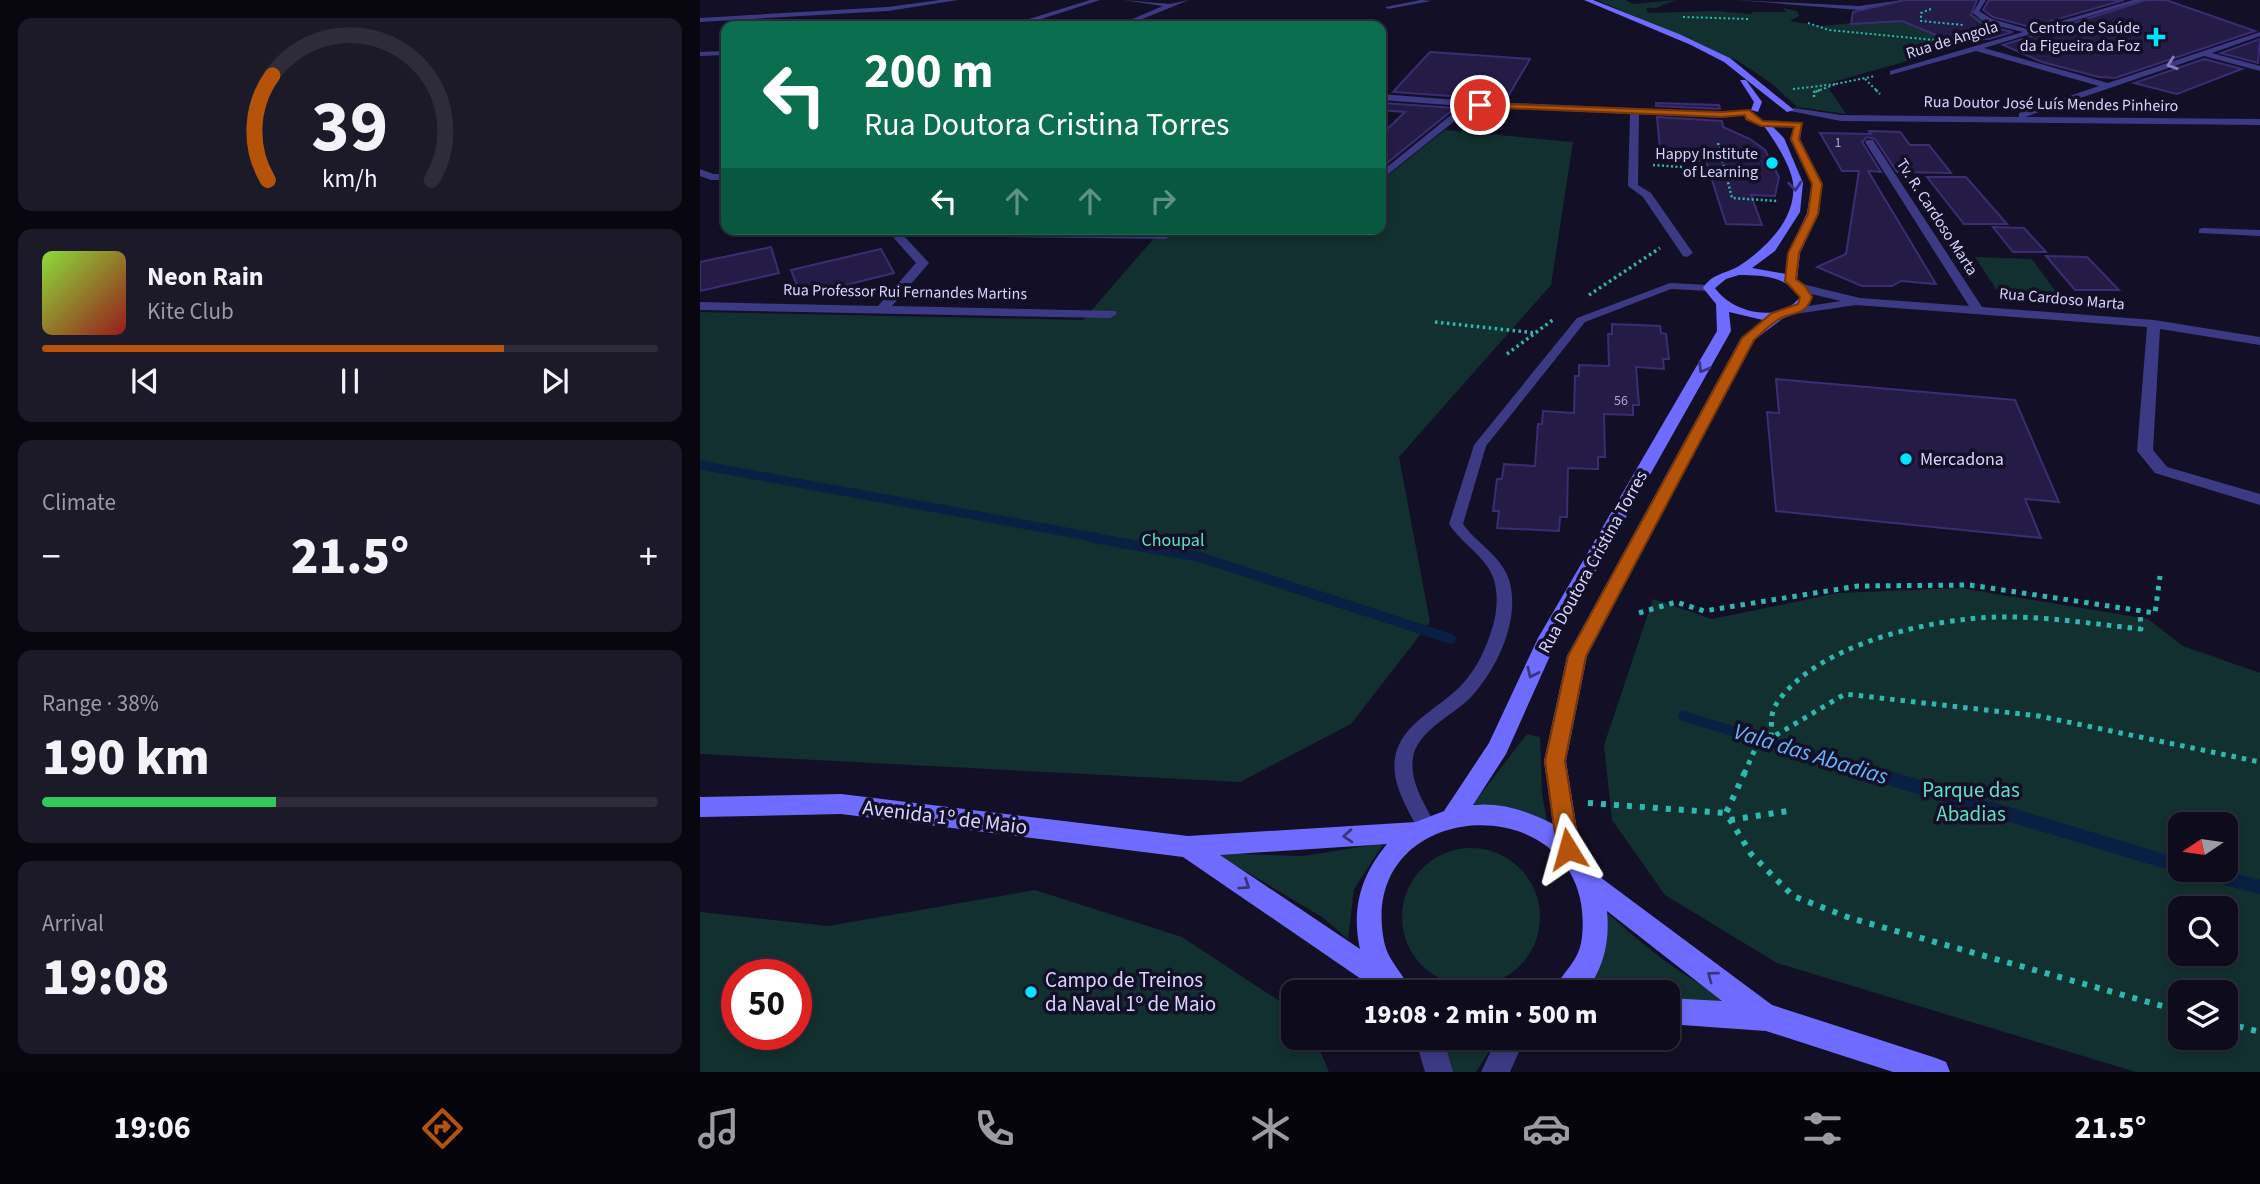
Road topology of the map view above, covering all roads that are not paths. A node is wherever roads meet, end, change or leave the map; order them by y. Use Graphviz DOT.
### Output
graph roads {
  1 [pos="955,0"];
  2 [pos="1097,0"];
  3 [pos="1126,0"];
  4 [pos="1186,0"];
  5 [pos="1425,0"];
  6 [pos="1573,0"];
  7 [pos="1587,0"];
  8 [pos="1739,0"];
  9 [pos="1900,0"];
  10 [pos="1983,0"];
  11 [pos="2140,0"];
  12 [pos="1836,4"];
  13 [pos="1168,5"];
  14 [pos="1388,7"];
  15 [pos="700,20"];
  16 [pos="1027,21"];
  17 [pos="1131,21"];
  18 [pos="2029,31"];
  19 [pos="2260,34"];
  20 [pos="1978,49"];
  21 [pos="721,53"];
  22 [pos="2204,53"];
  23 [pos="700,54"];
  24 [pos="2260,69"];
  25 [pos="1894,72"];
  26 [pos="2109,86"];
  27 [pos="1386,97"];
  28 [pos="1470,104"];
  29 [pos="1789,110"];
  30 [pos="1635,111"];
  31 [pos="1752,114"];
  32 [pos="1841,118"];
  33 [pos="2007,120"];
  34 [pos="2260,122"];
  35 [pos="1801,124"];
  36 [pos="1768,125"];
  37 [pos="1870,142"];
  38 [pos="700,172"];
  39 [pos="1386,173"];
  40 [pos="721,177"];
  41 [pos="2203,232"];
  42 [pos="2260,233"];
  43 [pos="898,235"];
  44 [pos="1111,235"];
  45 [pos="1165,236"];
  46 [pos="1687,253"];
  47 [pos="1739,271"];
  48 [pos="1796,284"];
  49 [pos="1709,288"];
  50 [pos="1860,302"];
  51 [pos="1722,305"];
  52 [pos="700,306"];
  53 [pos="882,309"];
  54 [pos="1977,309"];
  55 [pos="1110,314"];
  56 [pos="1785,314"];
  57 [pos="2154,324"];
  58 [pos="2260,341"];
  59 [pos="2260,500"];
  60 [pos="700,807"];
  61 [pos="1453,816"];
  62 [pos="1421,829"];
  63 [pos="1188,846"];
  64 [pos="1568,849"];
  65 [pos="1590,883"];
  66 [pos="1383,980"];
  67 [pos="1389,980"];
  68 [pos="1577,980"];
  69 [pos="1680,1012"];
  70 [pos="1766,1017"];
  71 [pos="1433,1050"];
  72 [pos="1505,1050"];
  73 [pos="1440,1072"];
  74 [pos="1495,1072"];
  75 [pos="1936,1072"];
  1 -- 15 [label="street"];
  2 -- 16 [label="street"];
  3 -- 13 [label="street"];
  4 -- 13 [label="street"];
  5 -- 14 [label="street"];
  6 -- 31 [label="main road"];
  7 -- 29 [label="main road"];
  8 -- 12 [label="street"];
  9 -- 12 [label="street"];
  10 -- 18 [label="street"];
  11 -- 18 [label="street, Rua de Angola"];
  13 -- 17 [label="street"];
  18 -- 20 [label="street, Rua de Angola"];
  19 -- 22 [label="street"];
  20 -- 25 [label="street, Rua de Angola"];
  20 -- 26 [label="street"];
  21 -- 23 [label="street"];
  22 -- 24 [label="street"];
  22 -- 26 [label="street, one-way"];
  26 -- 33 [label="street"];
  27 -- 28 [label="street"];
  28 -- 30 [label="street"];
  28 -- 39 [label="street"];
  29 -- 31 [label="main road"];
  29 -- 32 [label="street, Rua Doutor José Luís Mendes Pinheiro"];
  29 -- 35 [label="main road"];
  30 -- 31 [label="street"];
  30 -- 46 [label="street"];
  31 -- 36 [label="main road"];
  32 -- 33 [label="street, Rua Doutor José Luís Mendes Pinheiro"];
  32 -- 35 [label="street, Rua Doutor José Luís Mendes Pinheiro"];
  33 -- 34 [label="street, Rua Doutor José Luís Mendes Pinheiro"];
  35 -- 36 [label="main road"];
  35 -- 48 [label="main road"];
  36 -- 47 [label="main road, one-way"];
  37 -- 54 [label="street, Tv. R. Cardoso Marta"];
  38 -- 40 [label="street"];
  41 -- 42 [label="street"];
  43 -- 53 [label="street"];
  44 -- 45 [label="street"];
  47 -- 48 [label="main road"];
  47 -- 49 [label="main road"];
  48 -- 50 [label="street"];
  48 -- 56 [label="main road"];
  49 -- 51 [label="main road"];
  49 -- 62 [label="lane"];
  50 -- 54 [label="street, Rua Cardoso Marta"];
  50 -- 56 [label="street"];
  51 -- 56 [label="main road"];
  51 -- 61 [label="main road, Rua Doutora Cristina Torres, one-way"];
  52 -- 53 [label="street, Rua Professor Rui Fernandes Martins"];
  53 -- 55 [label="street, Rua Professor Rui Fernandes Martins"];
  54 -- 57 [label="street, Rua Cardoso Marta"];
  56 -- 64 [label="main road, Rua Doutora Cristina Torres"];
  57 -- 58 [label="street, Rua Cardoso Marta"];
  57 -- 59 [label="street"];
  60 -- 63 [label="main road, Avenida 1º de Maio"];
  61 -- 62 [label="main road"];
  61 -- 64 [label="main road"];
  62 -- 63 [label="main road, Avenida 1º de Maio, one-way"];
  62 -- 67 [label="main road"];
  63 -- 66 [label="main road, one-way"];
  64 -- 65 [label="main road"];
  65 -- 68 [label="main road"];
  70 -- 65 [label="main road, one-way"];
  69 -- 70 [label="main road"];
  70 -- 75 [label="main road"];
  71 -- 73 [label="street"];
  72 -- 74 [label="street"];
}
